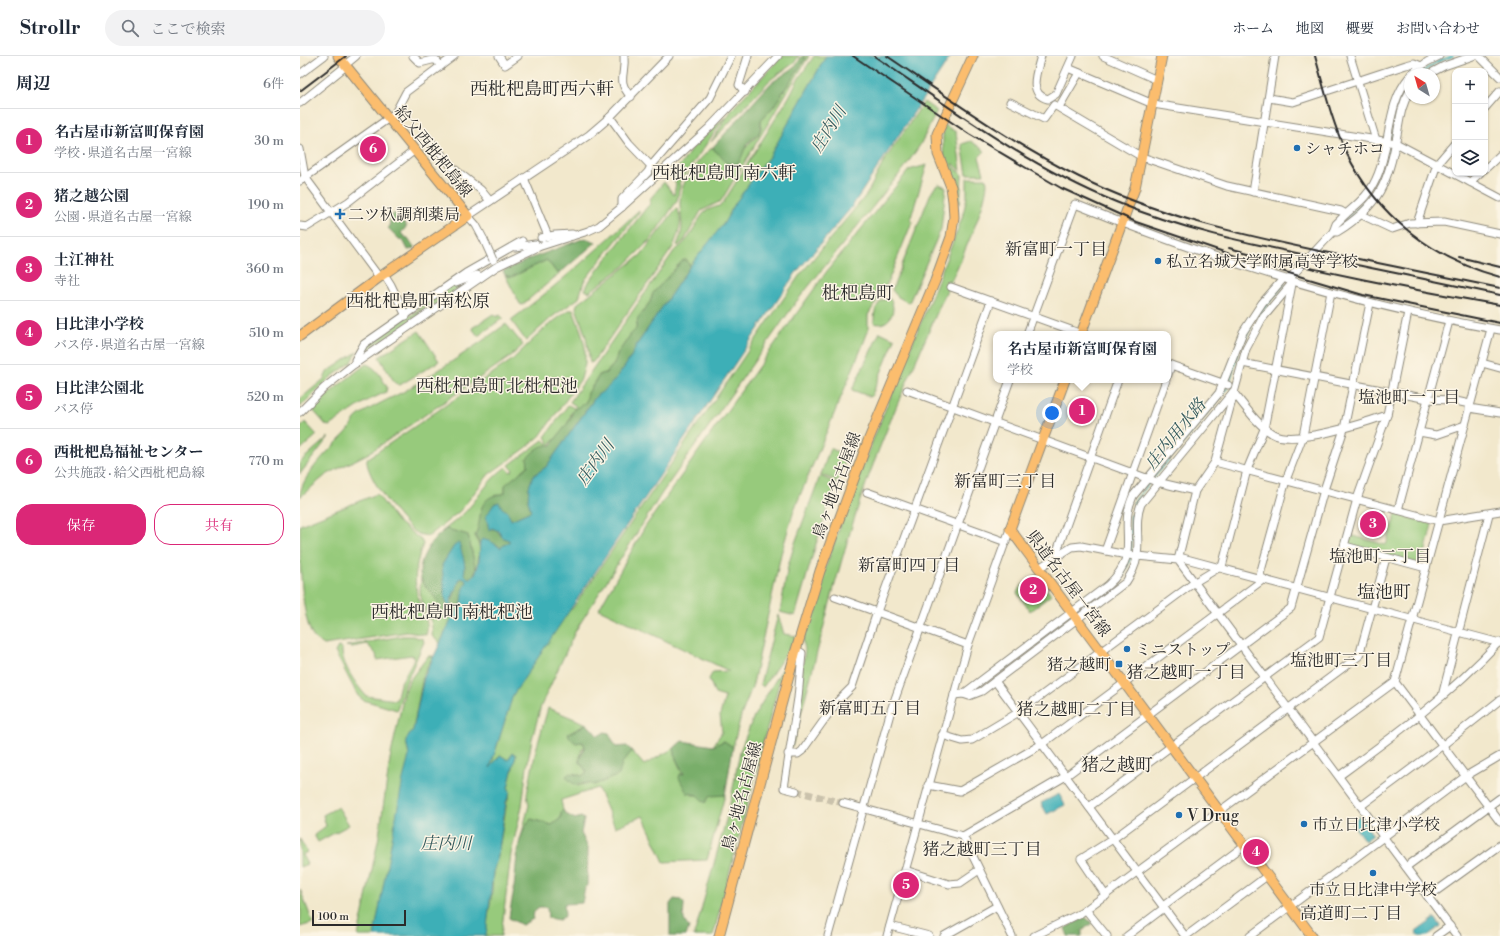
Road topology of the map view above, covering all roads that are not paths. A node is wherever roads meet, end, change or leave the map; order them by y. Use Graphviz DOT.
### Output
graph roads {
  1 [pos="324,56"];
  2 [pos="338,56"];
  3 [pos="356,56"];
  4 [pos="413,56"];
  5 [pos="454,56"];
  6 [pos="499,56"];
  7 [pos="518,56"];
  8 [pos="624,56"];
  9 [pos="670,56"];
  10 [pos="731,56"];
  11 [pos="748,56"];
  12 [pos="778,56"];
  13 [pos="973,56"];
  14 [pos="1041,56"];
  15 [pos="1073,56"];
  16 [pos="1103,56"];
  17 [pos="1162,56"];
  18 [pos="1276,56"];
  19 [pos="1350,56"];
  20 [pos="1439,56"];
  21 [pos="1473,56"];
  22 [pos="1479,56"];
  23 [pos="346,66"];
  24 [pos="441,66"];
  25 [pos="1421,66"];
  26 [pos="1068,68"];
  27 [pos="1440,68"];
  28 [pos="1079,73"];
  29 [pos="300,74"];
  30 [pos="1500,77"];
  31 [pos="1157,80"];
  32 [pos="1358,82"];
  33 [pos="1404,84"];
  34 [pos="1500,91"];
  35 [pos="745,92"];
  36 [pos="631,97"];
  37 [pos="1269,98"];
  38 [pos="1010,102"];
  39 [pos="300,103"];
  40 [pos="1404,103"];
  41 [pos="1153,104"];
  42 [pos="1488,105"];
  43 [pos="1059,107"];
  44 [pos="610,117"];
  45 [pos="389,118"];
  46 [pos="1265,122"];
  47 [pos="429,139"];
  48 [pos="1376,140"];
  49 [pos="1391,142"];
  50 [pos="1452,146"];
  51 [pos="300,149"];
  52 [pos="415,150"];
  53 [pos="1500,155"];
  54 [pos="1142,157"];
  55 [pos="1437,164"];
  56 [pos="651,166"];
  57 [pos="1488,166"];
  58 [pos="1477,176"];
  59 [pos="524,178"];
  60 [pos="303,179"];
  61 [pos="1470,182"];
  62 [pos="1253,192"];
  63 [pos="1500,198"];
  64 [pos="490,201"];
  65 [pos="622,207"];
  66 [pos="330,212"];
  67 [pos="1346,214"];
  68 [pos="1362,215"];
  69 [pos="468,216"];
  70 [pos="1122,223"];
  71 [pos="1417,223"];
  72 [pos="300,226"];
  73 [pos="1333,232"];
  74 [pos="1500,234"];
  75 [pos="573,236"];
  76 [pos="522,241"];
  77 [pos="511,246"];
  78 [pos="538,247"];
  79 [pos="495,264"];
  80 [pos="381,275"];
  81 [pos="481,277"];
  82 [pos="1288,280"];
  83 [pos="452,282"];
  84 [pos="951,287"];
  85 [pos="1332,292"];
  86 [pos="991,302"];
  87 [pos="1370,303"];
  88 [pos="1408,312"];
  89 [pos="429,313"];
  90 [pos="407,315"];
  91 [pos="1033,316"];
  92 [pos="1449,321"];
  93 [pos="1492,329"];
  94 [pos="1500,330"];
  95 [pos="1028,331"];
  96 [pos="1074,331"];
  97 [pos="1083,331"];
  98 [pos="300,336"];
  99 [pos="356,363"];
  100 [pos="1242,363"];
  101 [pos="1482,363"];
  102 [pos="1171,365"];
  103 [pos="1500,368"];
  104 [pos="1276,369"];
  105 [pos="1315,377"];
  106 [pos="1009,383"];
  107 [pos="1064,383"];
  108 [pos="1117,383"];
  109 [pos="1165,383"];
  110 [pos="1354,385"];
  111 [pos="1230,387"];
  112 [pos="907,390"];
  113 [pos="1392,392"];
  114 [pos="1428,399"];
  115 [pos="1470,406"];
  116 [pos="952,407"];
  117 [pos="300,412"];
  118 [pos="1500,413"];
  119 [pos="1387,415"];
  120 [pos="995,422"];
  121 [pos="1465,425"];
  122 [pos="1264,429"];
  123 [pos="1344,429"];
  124 [pos="1419,432"];
  125 [pos="1303,436"];
  126 [pos="1043,440"];
  127 [pos="1091,456"];
  128 [pos="1215,462"];
  129 [pos="1247,470"];
  130 [pos="1134,473"];
  131 [pos="1153,480"];
  132 [pos="1286,480"];
  133 [pos="1324,490"];
  134 [pos="867,492"];
  135 [pos="1195,492"];
  136 [pos="1357,499"];
  137 [pos="914,509"];
  138 [pos="1398,510"];
  139 [pos="1500,511"];
  140 [pos="1489,514"];
  141 [pos="1439,521"];
  142 [pos="958,525"];
  143 [pos="1010,529"];
  144 [pos="1006,542"];
  145 [pos="1344,546"];
  146 [pos="1105,551"];
  147 [pos="1132,556"];
  148 [pos="1055,557"];
  149 [pos="1178,558"];
  150 [pos="1386,558"];
  151 [pos="1221,567"];
  152 [pos="1039,568"];
  153 [pos="1426,568"];
  154 [pos="1262,579"];
  155 [pos="1195,582"];
  156 [pos="1297,588"];
  157 [pos="835,597"];
  158 [pos="1331,597"];
  159 [pos="1372,608"];
  160 [pos="877,612"];
  161 [pos="1218,613"];
  162 [pos="1075,616"];
  163 [pos="1413,619"];
  164 [pos="921,628"];
  165 [pos="1458,631"];
  166 [pos="1499,642"];
  167 [pos="1242,645"];
  168 [pos="968,646"];
  169 [pos="796,650"];
  170 [pos="1101,651"];
  171 [pos="1266,676"];
  172 [pos="995,681"];
  173 [pos="1395,682"];
  174 [pos="1124,683"];
  175 [pos="963,694"];
  176 [pos="954,695"];
  177 [pos="1442,696"];
  178 [pos="1500,700"];
  179 [pos="1289,708"];
  180 [pos="1019,712"];
  181 [pos="1148,714"];
  182 [pos="1421,716"];
  183 [pos="942,735"];
  184 [pos="1314,742"];
  185 [pos="1042,744"];
  186 [pos="1443,745"];
  187 [pos="1171,746"];
  188 [pos="788,754"];
  189 [pos="1500,756"];
  190 [pos="1066,776"];
  191 [pos="1339,776"];
  192 [pos="1466,776"];
  193 [pos="1195,778"];
  194 [pos="928,785"];
  195 [pos="796,791"];
  196 [pos="1500,798"];
  197 [pos="844,803"];
  198 [pos="1361,806"];
  199 [pos="1488,806"];
  200 [pos="1089,807"];
  201 [pos="864,808"];
  202 [pos="1220,812"];
  203 [pos="1500,822"];
  204 [pos="918,823"];
  205 [pos="962,836"];
  206 [pos="1383,836"];
  207 [pos="1113,839"];
  208 [pos="1245,845"];
  209 [pos="1500,845"];
  210 [pos="1406,867"];
  211 [pos="905,870"];
  212 [pos="979,870"];
  213 [pos="1137,872"];
  214 [pos="1267,876"];
  215 [pos="1106,896"];
  216 [pos="1428,897"];
  217 [pos="997,906"];
  218 [pos="1290,906"];
  219 [pos="1163,907"];
  220 [pos="1086,910"];
  221 [pos="890,926"];
  222 [pos="1450,926"];
  223 [pos="1050,932"];
  224 [pos="719,936"];
  225 [pos="828,936"];
  226 [pos="887,936"];
  227 [pos="929,936"];
  228 [pos="944,936"];
  229 [pos="1012,936"];
  230 [pos="1034,936"];
  231 [pos="1106,936"];
  232 [pos="1127,936"];
  233 [pos="1185,936"];
  234 [pos="1250,936"];
  235 [pos="1312,936"];
  236 [pos="1436,936"];
  237 [pos="1457,936"];
  1 -- 29 [label="street"];
  2 -- 23 [label="main road, 給父西枇杷島線"];
  3 -- 23 [label="street"];
  4 -- 24 [label="street"];
  5 -- 24 [label="street"];
  6 -- 7 [label="street"];
  8 -- 36 [label="street"];
  9 -- 36 [label="street"];
  10 -- 56 [label="street"];
  11 -- 35 [label="street"];
  12 -- 35 [label="street"];
  13 -- 169 [label="main road, 鳥ヶ地名古屋線"];
  14 -- 26 [label="street"];
  15 -- 26 [label="street"];
  16 -- 31 [label="street"];
  17 -- 31 [label="main road"];
  18 -- 37 [label="street"];
  19 -- 32 [label="street"];
  20 -- 25 [label="street"];
  21 -- 27 [label="street"];
  22 -- 30 [label="street"];
  23 -- 39 [label="street"];
  23 -- 45 [label="main road, 給父西枇杷島線"];
  24 -- 45 [label="street"];
  25 -- 32 [label="street"];
  26 -- 28 [label="street"];
  28 -- 41 [label="street"];
  28 -- 43 [label="street"];
  31 -- 41 [label="main road"];
  32 -- 37 [label="street"];
  32 -- 48 [label="street"];
  33 -- 49 [label="street"];
  34 -- 42 [label="street"];
  35 -- 65 [label="street"];
  36 -- 44 [label="street"];
  37 -- 46 [label="street"];
  38 -- 43 [label="street"];
  40 -- 49 [label="street"];
  41 -- 46 [label="street"];
  41 -- 54 [label="main road"];
  43 -- 54 [label="street"];
  44 -- 56 [label="street"];
  44 -- 59 [label="street"];
  45 -- 52 [label="main road, 給父西枇杷島線"];
  45 -- 60 [label="street"];
  46 -- 48 [label="street"];
  46 -- 62 [label="street"];
  47 -- 64 [label="street"];
  48 -- 49 [label="street"];
  49 -- 55 [label="street"];
  49 -- 67 [label="street"];
  49 -- 68 [label="street"];
  50 -- 55 [label="street"];
  51 -- 60 [label="street"];
  52 -- 66 [label="street"];
  52 -- 69 [label="main road, 給父西枇杷島線"];
  53 -- 57 [label="street"];
  54 -- 62 [label="street"];
  54 -- 70 [label="main road"];
  55 -- 61 [label="street"];
  55 -- 71 [label="street"];
  56 -- 65 [label="street"];
  58 -- 61 [label="street"];
  59 -- 64 [label="street"];
  59 -- 75 [label="street"];
  60 -- 66 [label="street"];
  61 -- 63 [label="street"];
  62 -- 67 [label="street"];
  64 -- 69 [label="street"];
  65 -- 75 [label="street"];
  66 -- 72 [label="street"];
  66 -- 80 [label="street"];
  67 -- 73 [label="street"];
  68 -- 71 [label="street"];
  68 -- 73 [label="street"];
  69 -- 79 [label="street, bridge"];
  69 -- 80 [label="main road, 給父西枇杷島線"];
  70 -- 82 [label="street"];
  70 -- 91 [label="street"];
  70 -- 97 [label="main road"];
  71 -- 74 [label="street"];
  73 -- 82 [label="street"];
  75 -- 78 [label="street"];
  76 -- 77 [label="street"];
  77 -- 78 [label="street"];
  77 -- 83 [label="street"];
  78 -- 79 [label="street"];
  79 -- 81 [label="street"];
  80 -- 90 [label="street"];
  80 -- 98 [label="main road, 給父西枇杷島線"];
  81 -- 83 [label="street"];
  81 -- 89 [label="street"];
  82 -- 85 [label="street"];
  82 -- 100 [label="street"];
  82 -- 104 [label="street"];
  82 -- 111 [label="street"];
  83 -- 90 [label="street"];
  84 -- 86 [label="street"];
  85 -- 87 [label="street"];
  85 -- 105 [label="street"];
  86 -- 91 [label="street"];
  86 -- 116 [label="street"];
  87 -- 88 [label="street"];
  87 -- 110 [label="street"];
  88 -- 92 [label="street"];
  88 -- 113 [label="street"];
  89 -- 90 [label="street"];
  89 -- 99 [label="street"];
  90 -- 99 [label="street"];
  91 -- 95 [label="street"];
  91 -- 96 [label="street"];
  92 -- 93 [label="street"];
  92 -- 114 [label="street"];
  93 -- 94 [label="street"];
  93 -- 101 [label="street"];
  99 -- 117 [label="street"];
  100 -- 104 [label="street"];
  100 -- 111 [label="street"];
  101 -- 103 [label="street"];
  101 -- 115 [label="street"];
  102 -- 111 [label="street"];
  104 -- 105 [label="street"];
  104 -- 122 [label="street"];
  105 -- 110 [label="street"];
  105 -- 125 [label="street"];
  106 -- 120 [label="street"];
  107 -- 126 [label="main road, 県道名古屋一宮線"];
  108 -- 127 [label="street"];
  109 -- 130 [label="street"];
  110 -- 113 [label="street"];
  110 -- 123 [label="street"];
  111 -- 122 [label="street"];
  111 -- 128 [label="street"];
  111 -- 131 [label="street"];
  111 -- 131 [label="street"];
  112 -- 116 [label="street"];
  113 -- 114 [label="street"];
  113 -- 119 [label="street"];
  114 -- 115 [label="street"];
  114 -- 124 [label="street"];
  115 -- 118 [label="street"];
  115 -- 121 [label="street"];
  116 -- 120 [label="street"];
  116 -- 137 [label="street"];
  119 -- 123 [label="street"];
  119 -- 136 [label="street"];
  120 -- 126 [label="street"];
  120 -- 142 [label="street"];
  121 -- 124 [label="street"];
  121 -- 141 [label="street"];
  122 -- 125 [label="street"];
  122 -- 129 [label="street"];
  123 -- 125 [label="street"];
  123 -- 133 [label="street"];
  124 -- 138 [label="street"];
  125 -- 132 [label="street"];
  126 -- 127 [label="street"];
  126 -- 143 [label="main road, 県道名古屋一宮線"];
  127 -- 130 [label="street"];
  127 -- 148 [label="street"];
  128 -- 129 [label="street"];
  128 -- 135 [label="street"];
  129 -- 132 [label="street"];
  129 -- 151 [label="street"];
  130 -- 131 [label="street"];
  130 -- 146 [label="street"];
  131 -- 135 [label="street"];
  131 -- 147 [label="street"];
  131 -- 147 [label="street"];
  132 -- 133 [label="street"];
  132 -- 154 [label="street"];
  133 -- 136 [label="street"];
  133 -- 156 [label="street"];
  134 -- 137 [label="street"];
  135 -- 149 [label="street"];
  136 -- 138 [label="street"];
  136 -- 145 [label="street"];
  137 -- 142 [label="street"];
  137 -- 160 [label="street"];
  138 -- 141 [label="street"];
  139 -- 140 [label="street"];
  140 -- 141 [label="street"];
  140 -- 165 [label="street"];
  141 -- 153 [label="street"];
  142 -- 144 [label="street"];
  142 -- 164 [label="street"];
  143 -- 144 [label="street"];
  143 -- 152 [label="main road, 県道名古屋一宮線"];
  144 -- 168 [label="street"];
  145 -- 150 [label="street"];
  145 -- 158 [label="street"];
  146 -- 147 [label="street"];
  146 -- 148 [label="street"];
  147 -- 149 [label="street"];
  147 -- 162 [label="street"];
  147 -- 162 [label="street"];
  148 -- 152 [label="street"];
  149 -- 151 [label="street"];
  149 -- 155 [label="street"];
  150 -- 153 [label="street"];
  150 -- 159 [label="street"];
  151 -- 154 [label="street"];
  151 -- 155 [label="street"];
  152 -- 162 [label="main road, 県道名古屋一宮線"];
  153 -- 163 [label="street"];
  154 -- 156 [label="street"];
  154 -- 161 [label="street"];
  155 -- 161 [label="street"];
  155 -- 170 [label="street"];
  156 -- 158 [label="street"];
  156 -- 167 [label="street"];
  157 -- 160 [label="street"];
  158 -- 159 [label="street"];
  158 -- 171 [label="street"];
  159 -- 163 [label="street"];
  159 -- 179 [label="street"];
  160 -- 164 [label="street"];
  160 -- 188 [label="street"];
  161 -- 167 [label="street"];
  161 -- 174 [label="street"];
  162 -- 170 [label="main road, 県道名古屋一宮線"];
  162 -- 172 [label="street"];
  162 -- 175 [label="street"];
  163 -- 165 [label="street"];
  163 -- 173 [label="street"];
  164 -- 168 [label="street"];
  164 -- 201 [label="street"];
  165 -- 166 [label="street"];
  165 -- 177 [label="street"];
  166 -- 177 [label="street"];
  167 -- 171 [label="street"];
  167 -- 181 [label="street"];
  168 -- 176 [label="street"];
  169 -- 188 [label="street"];
  169 -- 224 [label="main road, 鳥ヶ地名古屋線"];
  170 -- 174 [label="main road, 県道名古屋一宮線"];
  170 -- 180 [label="street"];
  171 -- 179 [label="street"];
  171 -- 187 [label="street"];
  172 -- 175 [label="street"];
  172 -- 180 [label="street"];
  173 -- 182 [label="street"];
  173 -- 184 [label="street"];
  174 -- 181 [label="main road, 県道名古屋一宮線"];
  174 -- 185 [label="street"];
  175 -- 176 [label="street"];
  176 -- 183 [label="street"];
  177 -- 182 [label="street"];
  178 -- 186 [label="street"];
  179 -- 184 [label="street"];
  179 -- 193 [label="street"];
  180 -- 183 [label="street"];
  180 -- 185 [label="street"];
  181 -- 187 [label="main road, 県道名古屋一宮線"];
  181 -- 190 [label="street"];
  182 -- 186 [label="street"];
  182 -- 191 [label="street"];
  183 -- 194 [label="street"];
  184 -- 191 [label="street"];
  184 -- 202 [label="street"];
  185 -- 190 [label="street"];
  185 -- 194 [label="street"];
  186 -- 192 [label="street"];
  186 -- 198 [label="street"];
  187 -- 193 [label="main road, 県道名古屋一宮線"];
  187 -- 200 [label="street"];
  188 -- 195 [label="street"];
  189 -- 192 [label="street"];
  190 -- 200 [label="street"];
  190 -- 205 [label="street"];
  191 -- 198 [label="street"];
  192 -- 199 [label="street"];
  192 -- 206 [label="street"];
  193 -- 202 [label="main road, 県道名古屋一宮線"];
  193 -- 207 [label="street"];
  194 -- 204 [label="street"];
  196 -- 199 [label="street"];
  197 -- 201 [label="street"];
  198 -- 206 [label="street"];
  199 -- 203 [label="street"];
  199 -- 210 [label="street"];
  200 -- 207 [label="street"];
  201 -- 204 [label="street"];
  201 -- 225 [label="street"];
  202 -- 208 [label="main road, 県道名古屋一宮線"];
  202 -- 213 [label="street"];
  204 -- 205 [label="street"];
  204 -- 211 [label="street"];
  205 -- 212 [label="street"];
  206 -- 210 [label="street"];
  206 -- 218 [label="street"];
  207 -- 213 [label="street"];
  207 -- 215 [label="street"];
  208 -- 214 [label="main road, 県道名古屋一宮線"];
  208 -- 219 [label="street"];
  209 -- 216 [label="street"];
  210 -- 216 [label="street"];
  211 -- 212 [label="street"];
  211 -- 221 [label="street"];
  212 -- 217 [label="street"];
  213 -- 215 [label="street"];
  213 -- 219 [label="street"];
  214 -- 218 [label="main road, 県道名古屋一宮線"];
  214 -- 233 [label="street"];
  215 -- 220 [label="street"];
  216 -- 222 [label="street"];
  217 -- 228 [label="street"];
  217 -- 229 [label="street"];
  218 -- 234 [label="street"];
  218 -- 235 [label="main road, 県道名古屋一宮線"];
  219 -- 232 [label="street"];
  219 -- 233 [label="street"];
  220 -- 223 [label="street"];
  220 -- 231 [label="street"];
  221 -- 226 [label="street"];
  221 -- 227 [label="street"];
  222 -- 236 [label="street"];
  222 -- 237 [label="street"];
  223 -- 230 [label="street"];
}
